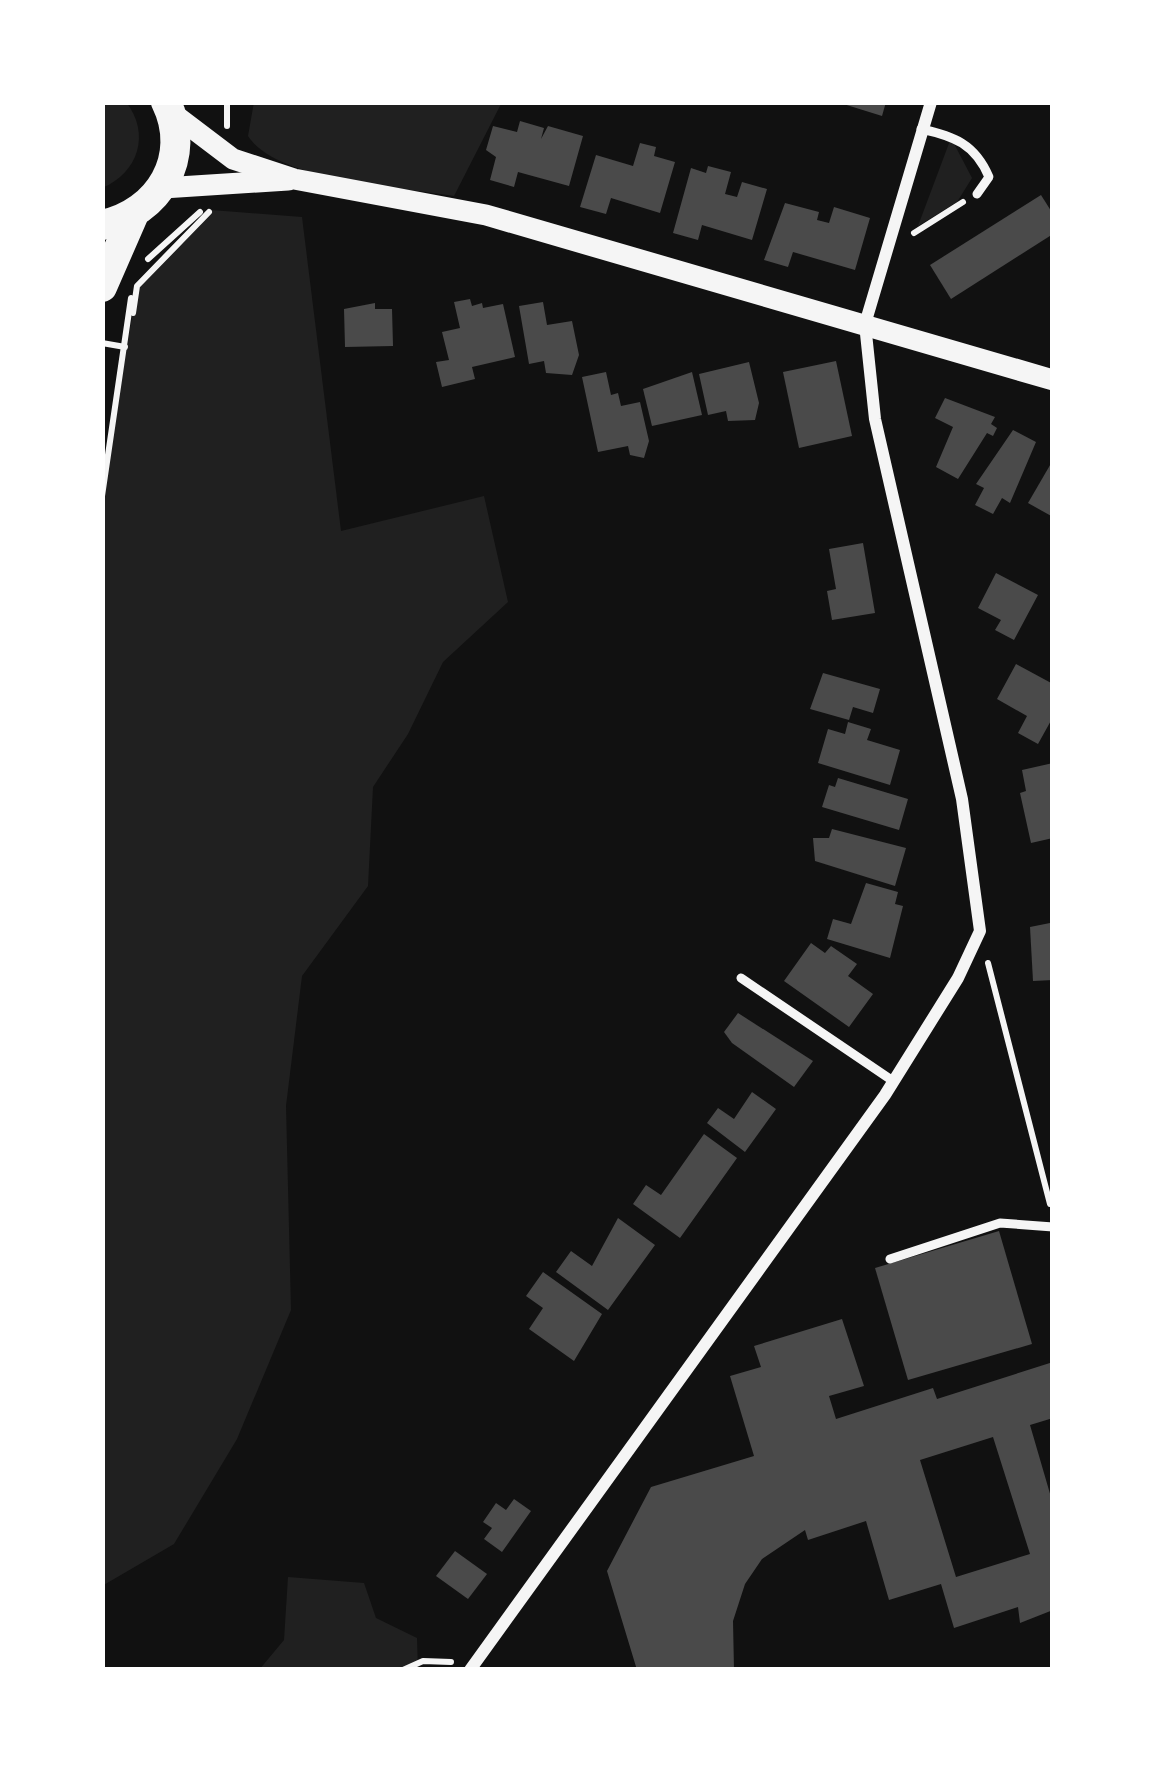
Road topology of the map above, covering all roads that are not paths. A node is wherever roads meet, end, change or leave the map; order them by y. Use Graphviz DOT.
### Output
graph roads {
  1 [pos="931,102"];
  2 [pos="168,107"];
  3 [pos="921,129"];
  4 [pos="294,179"];
  5 [pos="163,188"];
  6 [pos="977,194"];
  7 [pos="133,216"];
  8 [pos="102,225"];
  9 [pos="102,287"];
  10 [pos="865,324"];
  11 [pos="1053,380"];
  12 [pos="741,978"];
  13 [pos="893,1081"];
  14 [pos="1053,1227"];
  15 [pos="890,1259"];
  16 [pos="471,1668"];
  1 -- 3 [label="street"];
  2 -- 4 [label="street"];
  2 -- 5 [label="main road"];
  3 -- 6 [label="lane"];
  3 -- 10 [label="street"];
  4 -- 5 [label="street"];
  4 -- 10 [label="street"];
  5 -- 7 [label="main road"];
  7 -- 8 [label="main road"];
  7 -- 9 [label="main road"];
  10 -- 11 [label="street"];
  10 -- 13 [label="street"];
  12 -- 13 [label="lane"];
  13 -- 16 [label="street"];
  14 -- 15 [label="lane"];
}
